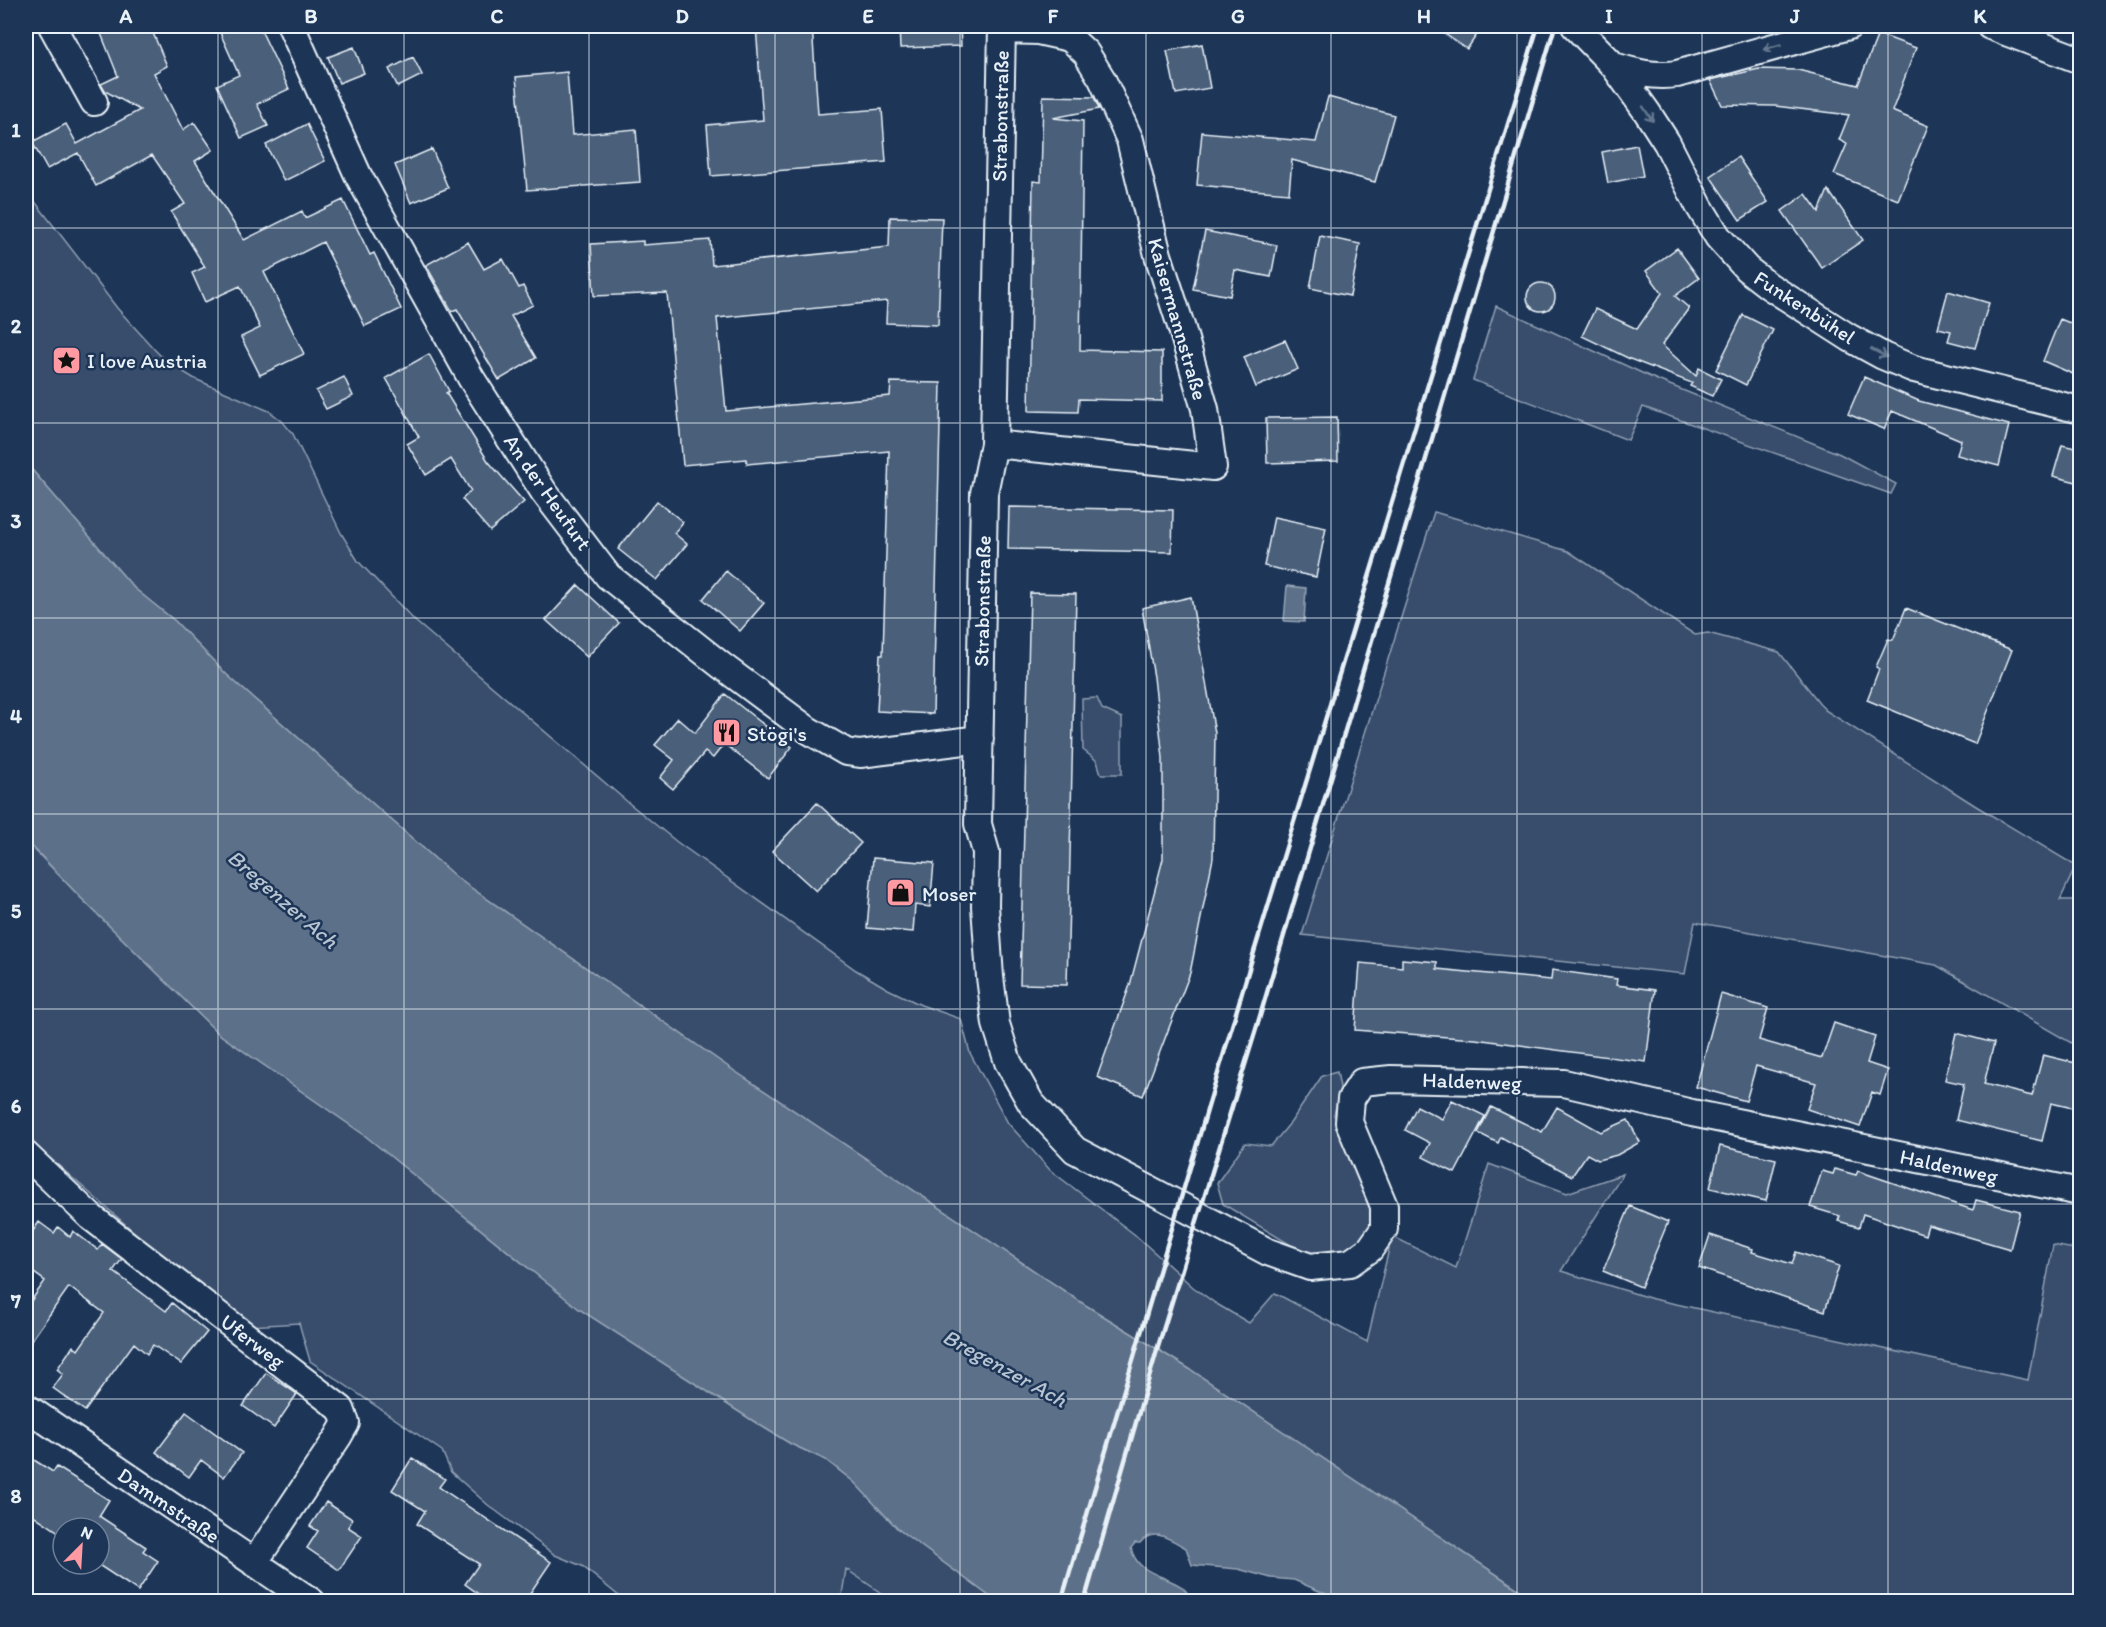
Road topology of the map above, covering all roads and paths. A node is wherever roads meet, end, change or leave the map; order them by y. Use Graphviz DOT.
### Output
graph roads {
  1 [pos="52,26"];
  2 [pos="291,26"];
  3 [pos="1849,26"];
  4 [pos="1990,26"];
  5 [pos="1002,28"];
  6 [pos="1583,34"];
  7 [pos="2080,60"];
  8 [pos="1614,66"];
  9 [pos="94,102"];
  10 [pos="2080,410"];
  11 [pos="994,444"];
  12 [pos="980,739"];
  13 [pos="1075,1150"];
  14 [pos="26,1155"];
  15 [pos="2080,1192"];
  16 [pos="26,1407"];
  17 [pos="254,1563"];
  18 [pos="312,1602"];
  1 -- 9 [label="street"];
  2 -- 12 [label="street, An der Heufurt"];
  3 -- 8 [label="street, one-way"];
  4 -- 7 [label="street"];
  5 -- 11 [label="street, Strabonstraße"];
  5 -- 11 [label="street, Kaisermannstraße"];
  6 -- 8 [label="street, Funkenbühel"];
  8 -- 10 [label="street, Funkenbühel, one-way"];
  11 -- 12 [label="street, Strabonstraße"];
  12 -- 13 [label="street, Strabonstraße"];
  13 -- 15 [label="street, Haldenweg"];
  14 -- 17 [label="street, Uferweg"];
  16 -- 17 [label="street, Dammstraße"];
  17 -- 18 [label="street, Dammstraße"];
}
